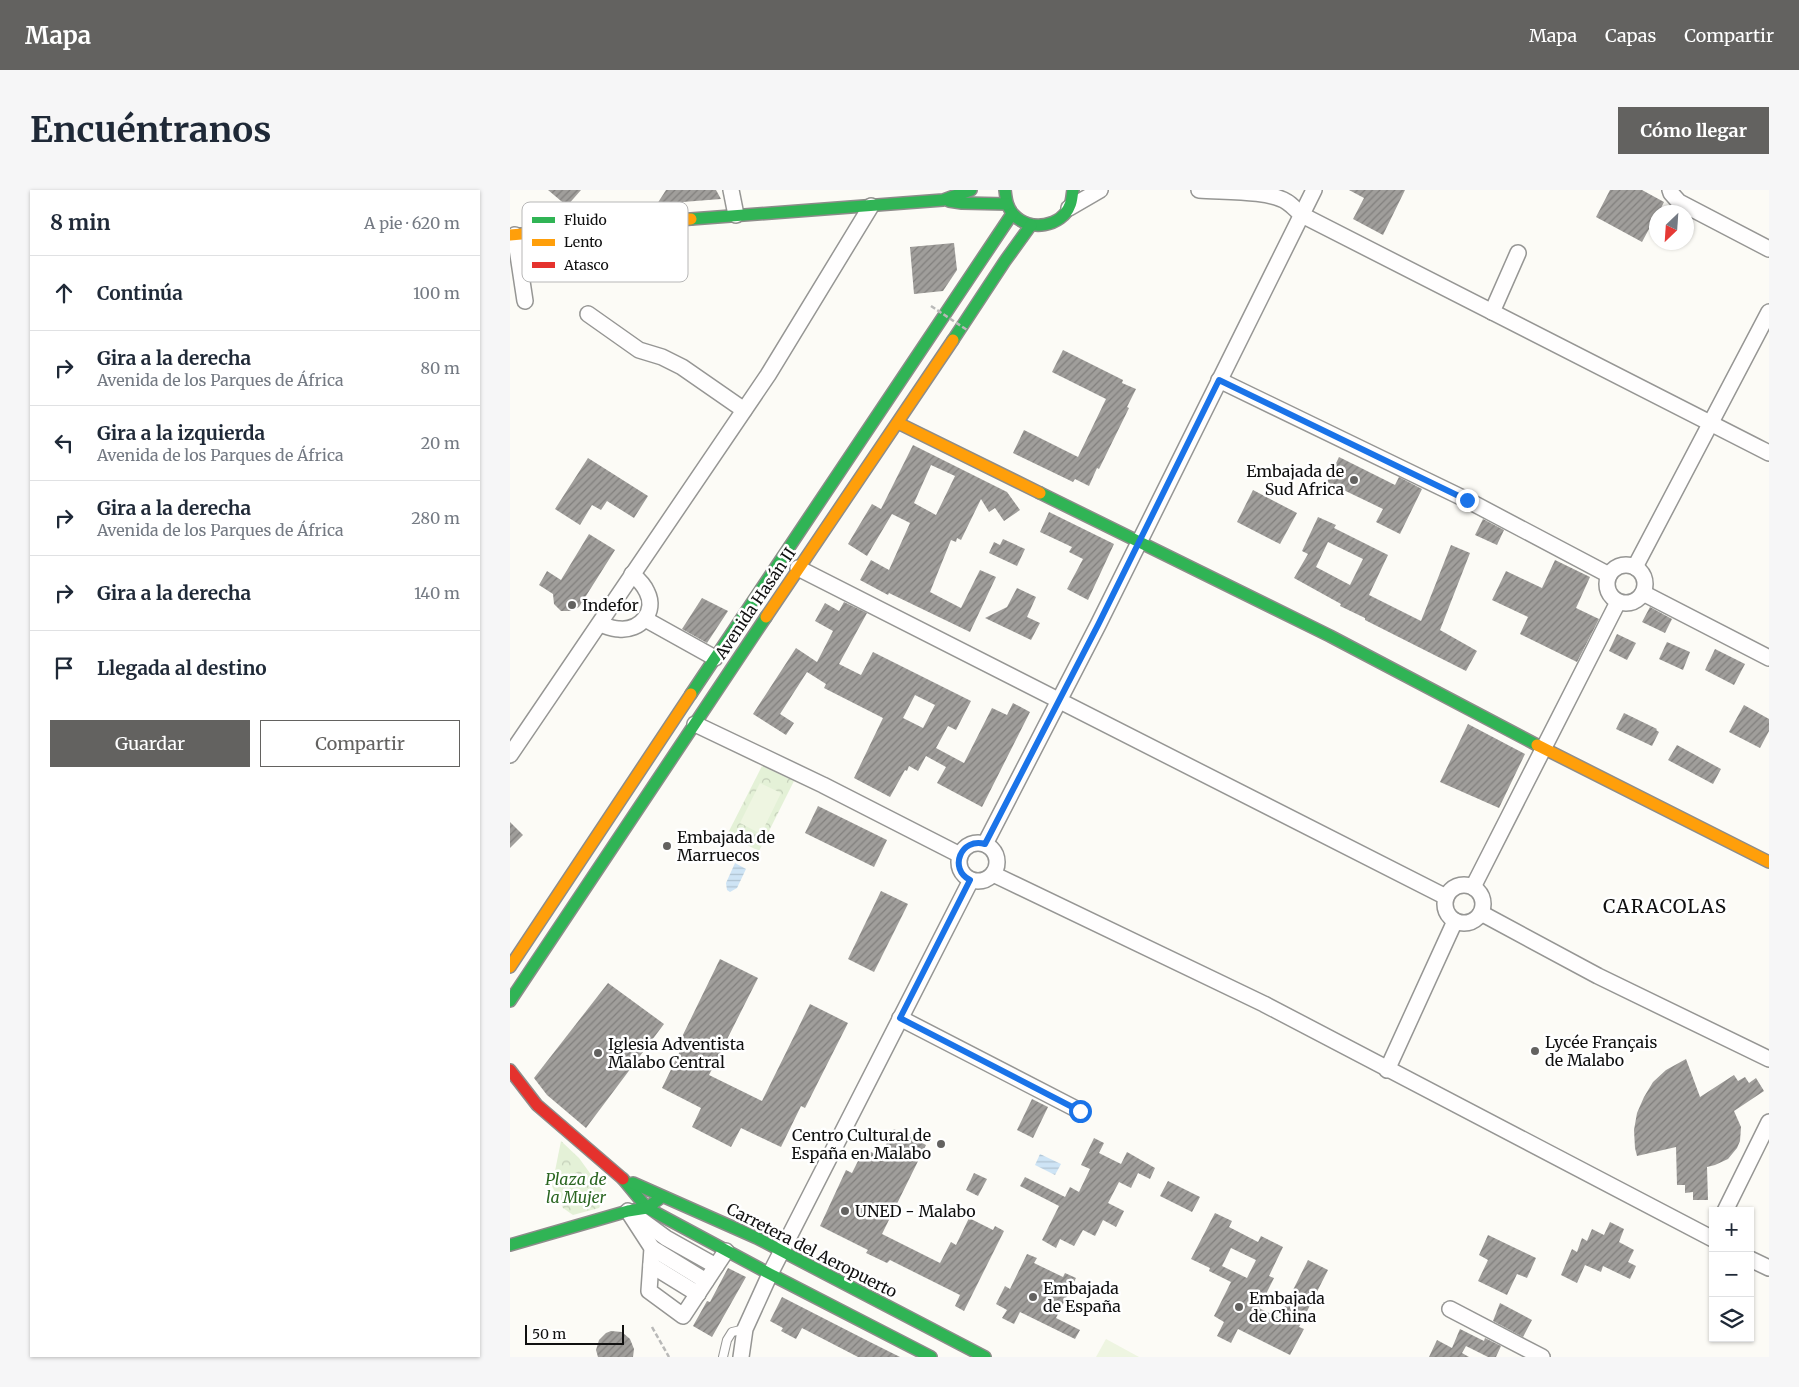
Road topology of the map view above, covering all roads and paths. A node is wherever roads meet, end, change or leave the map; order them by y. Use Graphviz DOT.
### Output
graph roads {
  1 [pos="731,190"];
  2 [pos="1005,190"];
  3 [pos="1073,190"];
  4 [pos="1100,190"];
  5 [pos="1199,190"];
  6 [pos="1314,190"];
  7 [pos="1670,190"];
  8 [pos="966,191"];
  9 [pos="943,200"];
  10 [pos="871,206"];
  11 [pos="1069,208"];
  12 [pos="1010,209"];
  13 [pos="736,215"];
  14 [pos="1302,215"];
  15 [pos="688,219"];
  16 [pos="1031,225"];
  17 [pos="513,235"];
  18 [pos="1769,249"];
  19 [pos="1518,253"];
  20 [pos="525,300"];
  21 [pos="930,306"];
  22 [pos="1492,312"];
  23 [pos="1769,312"];
  24 [pos="588,314"];
  25 [pos="967,330"];
  26 [pos="1219,380"];
  27 [pos="744,410"];
  28 [pos="898,423"];
  29 [pos="1710,423"];
  30 [pos="1769,453"];
  31 [pos="1139,541"];
  32 [pos="1635,567"];
  33 [pos="798,568"];
  34 [pos="632,574"];
  35 [pos="1609,575"];
  36 [pos="1643,593"];
  37 [pos="1618,602"];
  38 [pos="646,619"];
  39 [pos="600,624"];
  40 [pos="714,658"];
  41 [pos="1769,658"];
  42 [pos="1060,699"];
  43 [pos="695,724"];
  44 [pos="1544,748"];
  45 [pos="510,755"];
  46 [pos="985,844"];
  47 [pos="960,855"];
  48 [pos="1769,862"];
  49 [pos="993,874"];
  50 [pos="970,880"];
  51 [pos="1473,887"];
  52 [pos="1446,897"];
  53 [pos="1482,913"];
  54 [pos="1455,922"];
  55 [pos="510,967"];
  56 [pos="510,1001"];
  57 [pos="900,1018"];
  58 [pos="1769,1059"];
  59 [pos="510,1070"];
  60 [pos="1387,1070"];
  61 [pos="510,1091"];
  62 [pos="537,1105"];
  63 [pos="1080,1111"];
  64 [pos="1769,1122"];
  65 [pos="622,1178"];
  66 [pos="663,1197"];
  67 [pos="1727,1207"];
  68 [pos="647,1208"];
  69 [pos="628,1211"];
  70 [pos="1709,1236"];
  71 [pos="510,1244"];
  72 [pos="652,1248"];
  73 [pos="726,1251"];
  74 [pos="782,1252"];
  75 [pos="1754,1261"];
  76 [pos="651,1265"];
  77 [pos="716,1266"];
  78 [pos="1769,1268"];
  79 [pos="770,1274"];
  80 [pos="706,1281"];
  81 [pos="698,1294"];
  82 [pos="1450,1309"];
  83 [pos="652,1327"];
  84 [pos="745,1329"];
  85 [pos="742,1356"];
  86 [pos="669,1357"];
  87 [pos="723,1357"];
  88 [pos="931,1357"];
  89 [pos="985,1357"];
  90 [pos="1542,1357"];
  1 -- 13 [label="street"];
  2 -- 12 [label="main road"];
  3 -- 11 [label="main road"];
  4 -- 11 [label="street"];
  5 -- 14 [label="street"];
  6 -- 14 [label="street"];
  7 -- 18 [label="street"];
  8 -- 9 [label="main road"];
  9 -- 10 [label="main road"];
  9 -- 12 [label="main road"];
  10 -- 13 [label="main road"];
  10 -- 27 [label="street"];
  11 -- 16 [label="main road"];
  12 -- 16 [label="main road"];
  12 -- 40 [label="main road, Avenida Hasán II"];
  13 -- 15 [label="main road"];
  14 -- 22 [label="street"];
  14 -- 26 [label="street"];
  16 -- 28 [label="main road, Avenida Hasán II"];
  17 -- 20 [label="street"];
  19 -- 22 [label="street"];
  21 -- 25 [label="path, bridge"];
  22 -- 29 [label="street"];
  23 -- 29 [label="street"];
  24 -- 27 [label="street"];
  26 -- 31 [label="street"];
  26 -- 35 [label="street"];
  27 -- 34 [label="street"];
  28 -- 31 [label="main road"];
  28 -- 33 [label="main road, Avenida Hasán II"];
  29 -- 30 [label="street"];
  29 -- 32 [label="street"];
  31 -- 42 [label="street"];
  31 -- 44 [label="main road"];
  32 -- 35 [label="street"];
  32 -- 36 [label="street"];
  33 -- 42 [label="street"];
  33 -- 43 [label="main road, Avenida Hasán II"];
  34 -- 38 [label="street"];
  34 -- 39 [label="street"];
  35 -- 37 [label="street"];
  36 -- 37 [label="street"];
  36 -- 41 [label="street"];
  37 -- 44 [label="street"];
  38 -- 39 [label="street"];
  38 -- 40 [label="street"];
  39 -- 45 [label="street"];
  40 -- 55 [label="main road, Avenida Hasán II"];
  42 -- 46 [label="street"];
  42 -- 52 [label="street"];
  43 -- 47 [label="street"];
  43 -- 56 [label="main road, Avenida Hasán II"];
  44 -- 48 [label="main road"];
  44 -- 51 [label="street"];
  46 -- 47 [label="street"];
  46 -- 49 [label="street"];
  47 -- 50 [label="street"];
  49 -- 50 [label="street"];
  49 -- 60 [label="street"];
  50 -- 57 [label="street"];
  51 -- 52 [label="street"];
  51 -- 53 [label="street"];
  52 -- 54 [label="street"];
  53 -- 54 [label="street"];
  53 -- 58 [label="street"];
  54 -- 60 [label="street"];
  57 -- 63 [label="street"];
  57 -- 74 [label="street"];
  59 -- 62 [label="main road, Carretera del Aeropuerto"];
  60 -- 70 [label="street"];
  61 -- 62 [label="main road, Carretera del Aeropuerto"];
  62 -- 65 [label="main road, Carretera del Aeropuerto"];
  64 -- 67 [label="street"];
  65 -- 66 [label="main road, Carretera del Aeropuerto"];
  65 -- 68 [label="main road, Carretera del Aeropuerto"];
  66 -- 68 [label="main road"];
  66 -- 74 [label="main road, Carretera del Aeropuerto"];
  68 -- 69 [label="main road"];
  68 -- 73 [label="main road, Carretera del Aeropuerto"];
  69 -- 71 [label="main road"];
  69 -- 72 [label="street"];
  69 -- 77 [label="street"];
  72 -- 76 [label="street"];
  72 -- 80 [label="street"];
  73 -- 77 [label="street"];
  73 -- 79 [label="main road, Carretera del Aeropuerto"];
  74 -- 79 [label="street"];
  74 -- 89 [label="main road, Carretera del Aeropuerto"];
  75 -- 78 [label="street"];
  76 -- 81 [label="street"];
  76 -- 81 [label="street"];
  77 -- 80 [label="street"];
  79 -- 84 [label="street"];
  79 -- 88 [label="main road, Carretera del Aeropuerto"];
  80 -- 81 [label="street"];
  82 -- 90 [label="street"];
  83 -- 86 [label="path"];
  84 -- 85 [label="street"];
  84 -- 87 [label="lane"];
}
